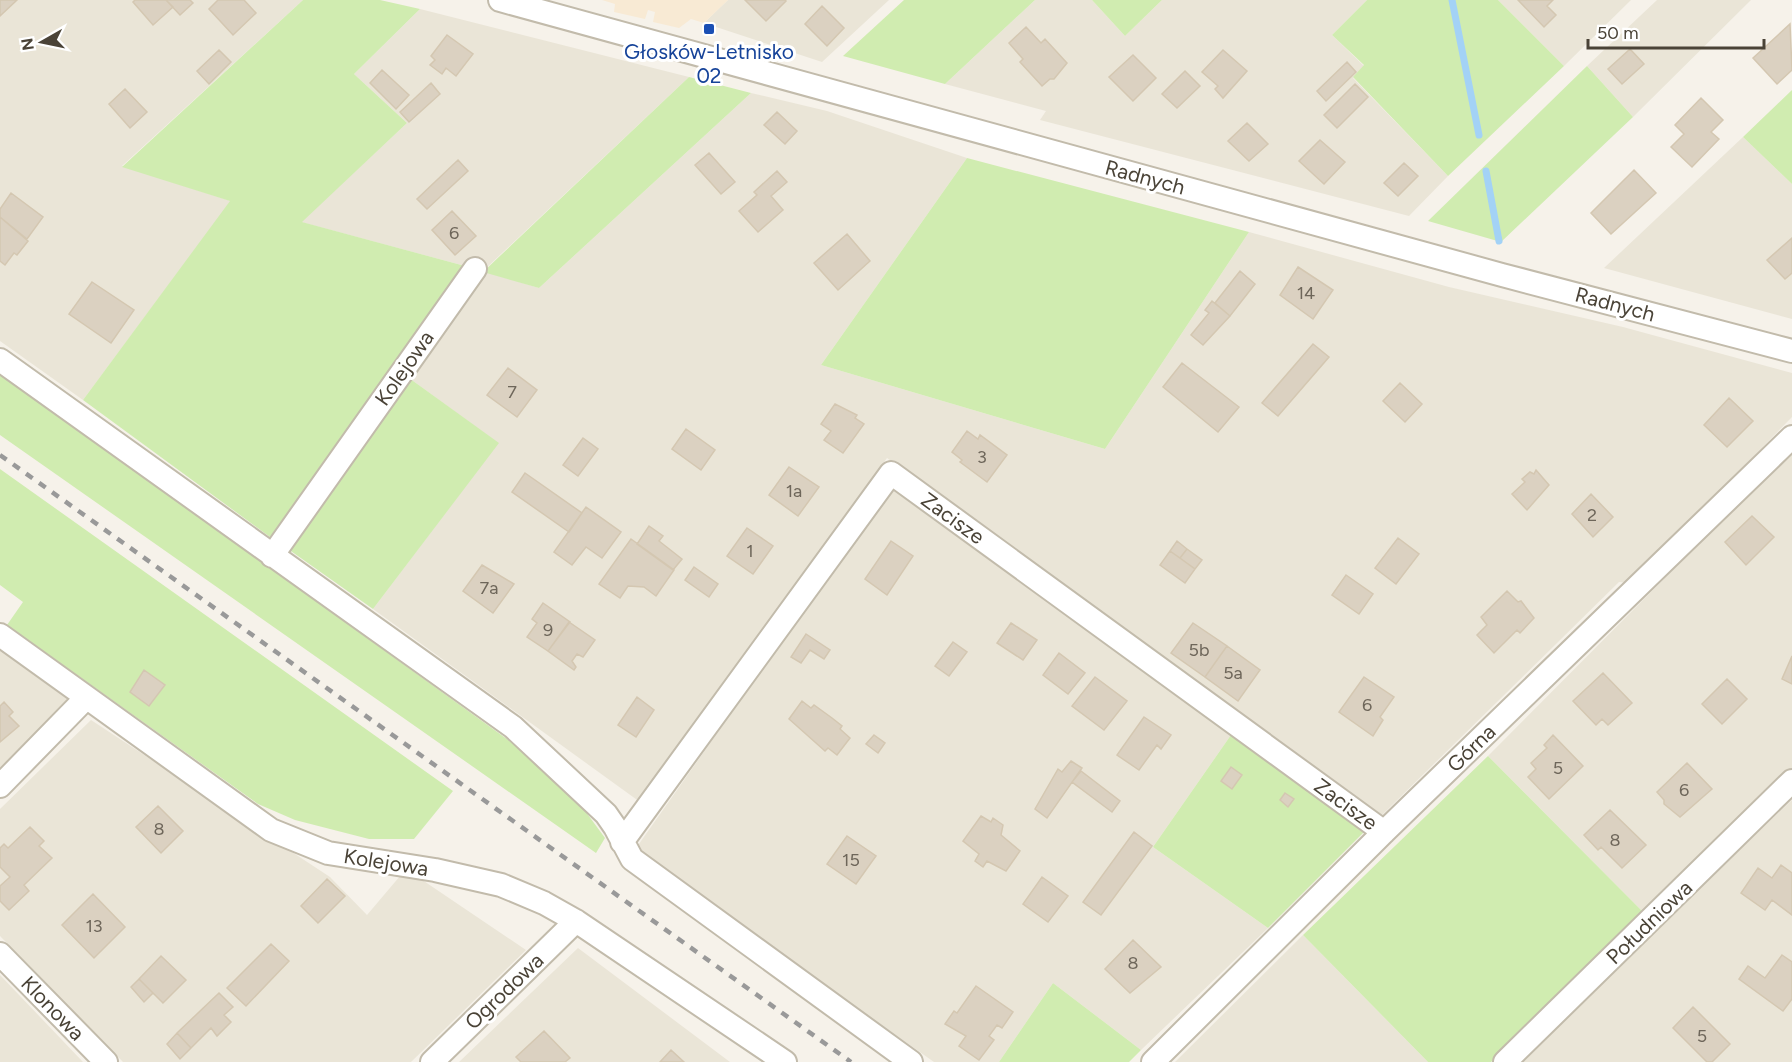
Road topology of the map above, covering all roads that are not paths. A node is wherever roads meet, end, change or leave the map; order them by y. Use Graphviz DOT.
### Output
graph roads {
  1 [pos="500,0"];
  2 [pos="474,269"];
  3 [pos="1792,351"];
  4 [pos="0,360"];
  5 [pos="1792,437"];
  6 [pos="272,556"];
  7 [pos="0,635"];
  8 [pos="86,698"];
  9 [pos="1792,782"];
  10 [pos="0,786"];
  11 [pos="1384,832"];
  12 [pos="622,842"];
  13 [pos="576,921"];
  14 [pos="0,954"];
  15 [pos="106,1062"];
  16 [pos="432,1062"];
  17 [pos="785,1062"];
  18 [pos="911,1062"];
  19 [pos="1153,1062"];
  20 [pos="1505,1062"];
  1 -- 3 [label="street, Radnych"];
  2 -- 6 [label="street, Kolejowa"];
  4 -- 6 [label="street"];
  5 -- 11 [label="street, Górna"];
  6 -- 12 [label="street"];
  7 -- 8 [label="street, Kolejowa"];
  8 -- 10 [label="street"];
  8 -- 13 [label="street, Kolejowa"];
  9 -- 20 [label="street, Południowa"];
  11 -- 12 [label="street, Zacisze"];
  11 -- 19 [label="street, Górna"];
  12 -- 18 [label="street"];
  13 -- 16 [label="street, Ogrodowa"];
  13 -- 17 [label="street, Kolejowa"];
  14 -- 15 [label="street, Klonowa"];
}
